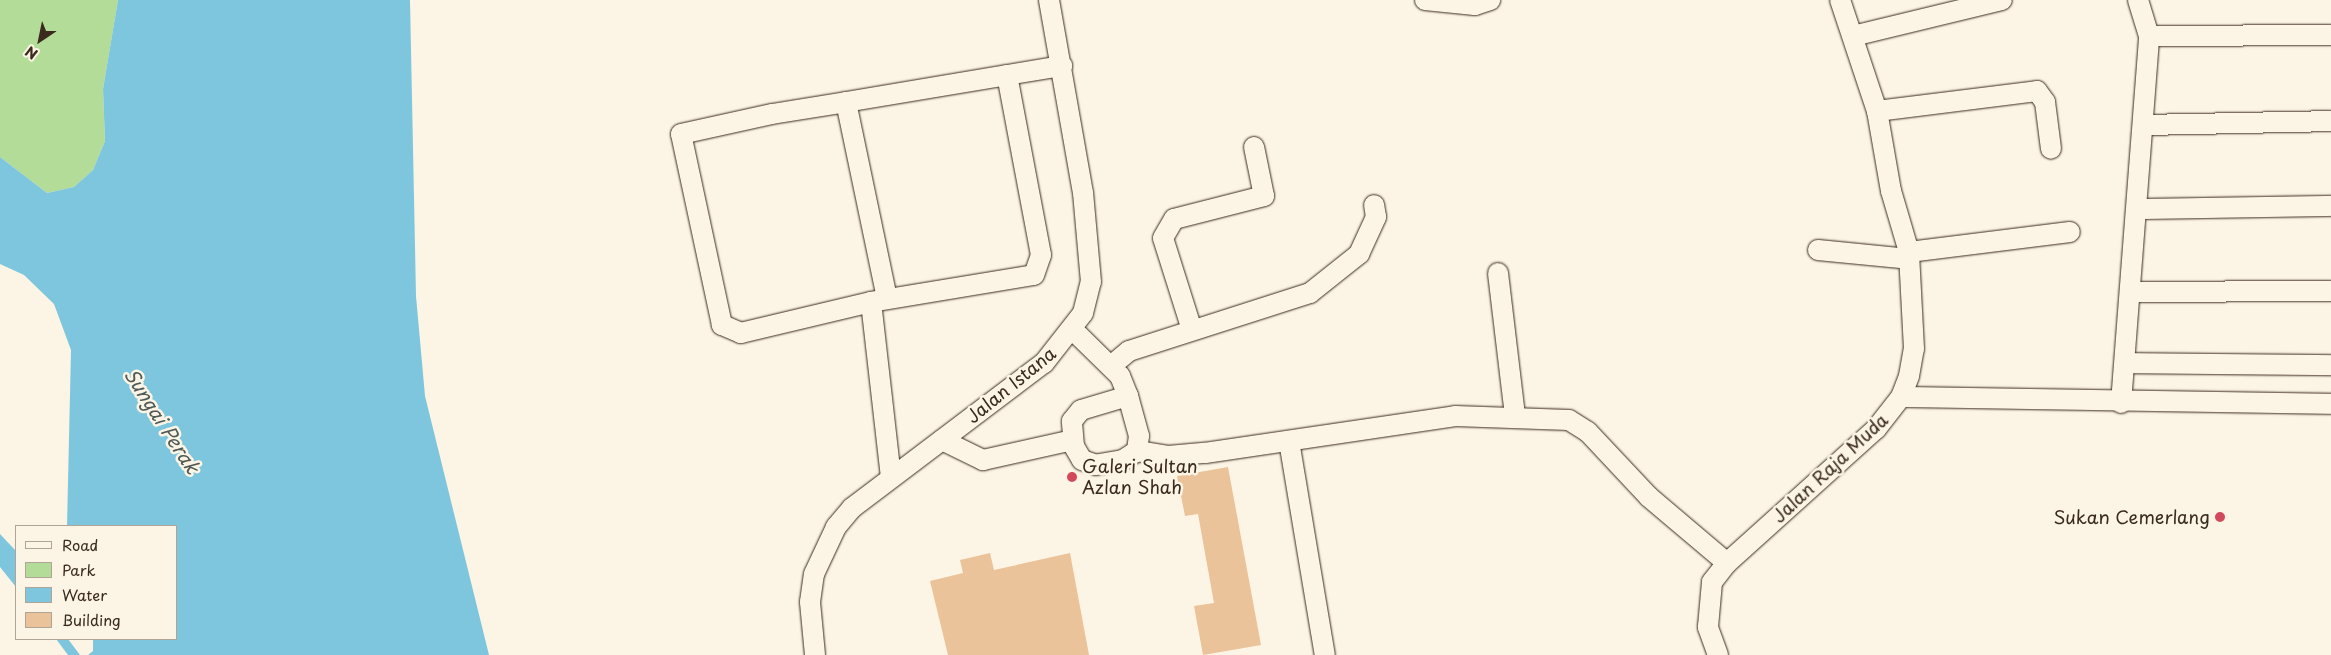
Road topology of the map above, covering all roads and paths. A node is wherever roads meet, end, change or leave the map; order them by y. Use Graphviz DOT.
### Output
graph roads {
  1 [pos="1049,0"];
  2 [pos="1425,0"];
  3 [pos="1490,0"];
  4 [pos="1840,0"];
  5 [pos="2002,0"];
  6 [pos="2138,0"];
  7 [pos="2331,35"];
  8 [pos="1853,36"];
  9 [pos="2149,36"];
  10 [pos="1062,66"];
  11 [pos="1007,75"];
  12 [pos="846,102"];
  13 [pos="1877,111"];
  14 [pos="2331,121"];
  15 [pos="2144,125"];
  16 [pos="1254,147"];
  17 [pos="2051,149"];
  18 [pos="1374,205"];
  19 [pos="2331,206"];
  20 [pos="2138,209"];
  21 [pos="2070,232"];
  22 [pos="1818,250"];
  23 [pos="1909,255"];
  24 [pos="1498,273"];
  25 [pos="2331,291"];
  26 [pos="2131,292"];
  27 [pos="879,300"];
  28 [pos="1072,329"];
  29 [pos="1192,330"];
  30 [pos="2125,363"];
  31 [pos="2331,365"];
  32 [pos="1111,366"];
  33 [pos="1128,396"];
  34 [pos="1901,398"];
  35 [pos="2121,403"];
  36 [pos="2331,404"];
  37 [pos="1515,416"];
  38 [pos="942,440"];
  39 [pos="1073,440"];
  40 [pos="1289,441"];
  41 [pos="1137,451"];
  42 [pos="891,477"];
  43 [pos="1726,563"];
  44 [pos="815,655"];
  45 [pos="1325,655"];
  46 [pos="1718,655"];
  1 -- 10 [label="street, Jalan Istana"];
  2 -- 3 [label="street"];
  4 -- 8 [label="street, Jalan Raja Muda"];
  5 -- 8 [label="street"];
  6 -- 9 [label="street"];
  7 -- 9 [label="street"];
  8 -- 13 [label="street, Jalan Raja Muda"];
  9 -- 15 [label="street"];
  10 -- 11 [label="street"];
  10 -- 28 [label="street, Jalan Istana"];
  11 -- 12 [label="street"];
  11 -- 27 [label="street"];
  12 -- 27 [label="street"];
  12 -- 27 [label="street"];
  13 -- 17 [label="street"];
  13 -- 23 [label="street, Jalan Raja Muda"];
  14 -- 15 [label="street"];
  15 -- 20 [label="street"];
  16 -- 29 [label="street"];
  18 -- 29 [label="street"];
  19 -- 20 [label="street"];
  20 -- 26 [label="street"];
  21 -- 23 [label="street"];
  22 -- 23 [label="street"];
  23 -- 34 [label="street, Jalan Raja Muda"];
  24 -- 37 [label="street"];
  25 -- 26 [label="street"];
  26 -- 30 [label="street"];
  27 -- 42 [label="street"];
  28 -- 32 [label="street"];
  28 -- 38 [label="street, Jalan Istana"];
  29 -- 32 [label="street"];
  30 -- 31 [label="street"];
  30 -- 35 [label="street"];
  32 -- 33 [label="street"];
  33 -- 39 [label="street"];
  33 -- 41 [label="street"];
  34 -- 35 [label="street"];
  34 -- 43 [label="street, Jalan Raja Muda"];
  35 -- 36 [label="street"];
  37 -- 40 [label="street"];
  37 -- 43 [label="street"];
  38 -- 39 [label="street"];
  38 -- 42 [label="street, Jalan Istana"];
  39 -- 41 [label="street"];
  40 -- 41 [label="street"];
  40 -- 45 [label="street"];
  42 -- 44 [label="street, Jalan Istana"];
  43 -- 46 [label="street, Jalan Raja Muda"];
}
